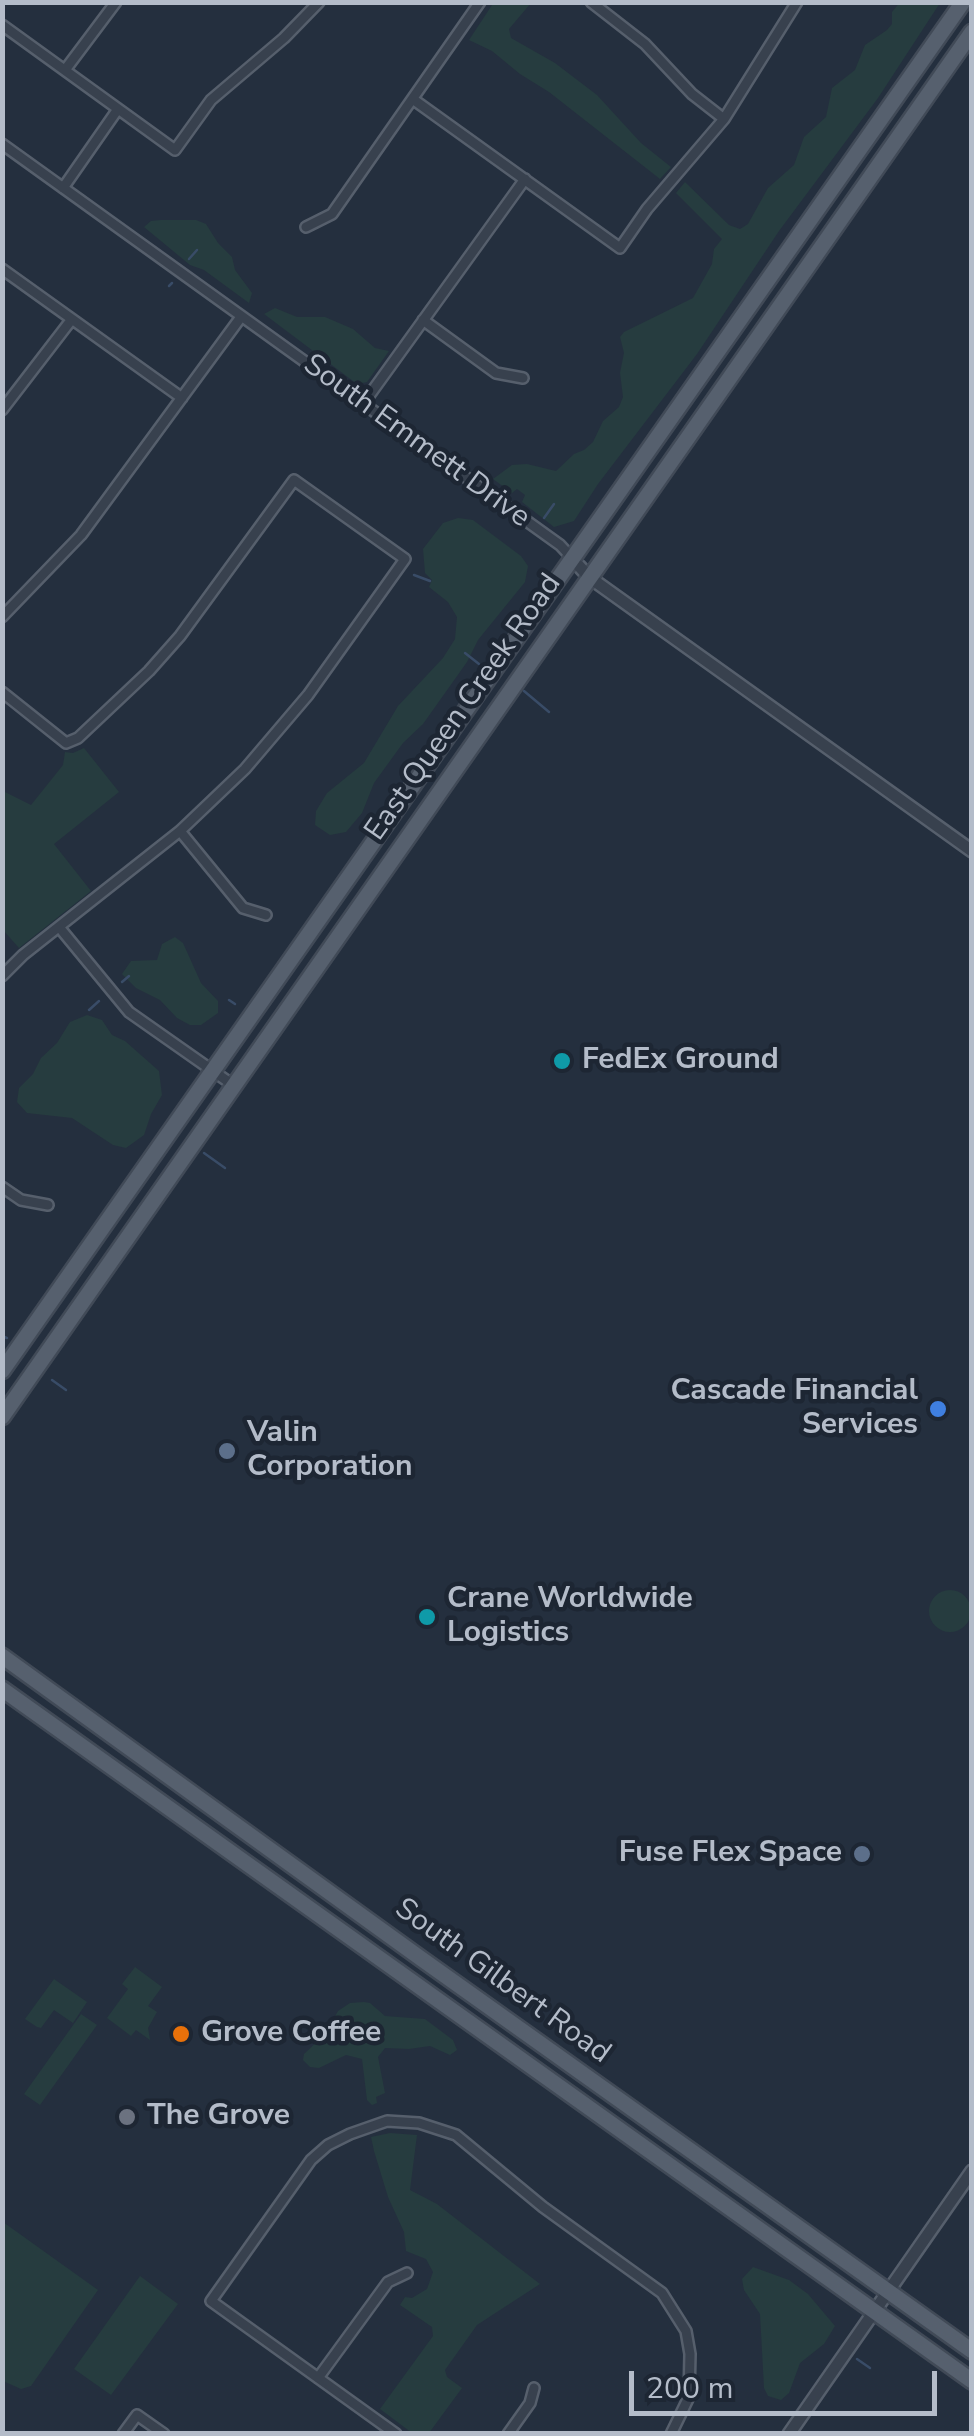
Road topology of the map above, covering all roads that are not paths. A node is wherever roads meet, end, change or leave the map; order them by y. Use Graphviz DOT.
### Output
graph roads {
  1 [pos="116,2"];
  2 [pos="319,2"];
  3 [pos="480,2"];
  4 [pos="591,2"];
  5 [pos="796,2"];
  6 [pos="963,2"];
  7 [pos="2,25"];
  8 [pos="972,32"];
  9 [pos="65,70"];
  10 [pos="414,100"];
  11 [pos="118,109"];
  12 [pos="724,119"];
  13 [pos="2,144"];
  14 [pos="524,179"];
  15 [pos="63,188"];
  16 [pos="306,227"];
  17 [pos="2,268"];
  18 [pos="241,317"];
  19 [pos="72,319"];
  20 [pos="423,320"];
  21 [pos="523,378"];
  22 [pos="182,398"];
  23 [pos="362,404"];
  24 [pos="2,410"];
  25 [pos="580,567"];
  26 [pos="2,618"];
  27 [pos="2,692"];
  28 [pos="180,830"];
  29 [pos="972,851"];
  30 [pos="266,916"];
  31 [pos="59,927"];
  32 [pos="2,976"];
  33 [pos="213,1072"];
  34 [pos="233,1086"];
  35 [pos="2,1187"];
  36 [pos="48,1205"];
  37 [pos="34,1328"];
  38 [pos="54,1342"];
  39 [pos="2,1371"];
  40 [pos="2,1417"];
  41 [pos="2,1656"];
  42 [pos="2,1689"];
  43 [pos="129,1748"];
  44 [pos="114,1768"];
  45 [pos="368,1919"];
  46 [pos="354,1940"];
  47 [pos="972,2172"];
  48 [pos="407,2273"];
  49 [pos="889,2291"];
  50 [pos="875,2312"];
  51 [pos="972,2351"];
  52 [pos="318,2378"];
  53 [pos="972,2381"];
  54 [pos="534,2388"];
  55 [pos="394,2433"];
  56 [pos="123,2434"];
  57 [pos="164,2434"];
  58 [pos="508,2434"];
  59 [pos="670,2434"];
  60 [pos="789,2434"];
  1 -- 9 [label="street"];
  2 -- 11 [label="street"];
  3 -- 10 [label="street"];
  4 -- 12 [label="street"];
  5 -- 12 [label="street"];
  6 -- 25 [label="main road, East Queen Creek Road"];
  7 -- 9 [label="street"];
  8 -- 25 [label="main road, East Queen Creek Road"];
  9 -- 11 [label="street"];
  10 -- 14 [label="street"];
  10 -- 16 [label="street"];
  11 -- 15 [label="street"];
  12 -- 14 [label="street"];
  13 -- 15 [label="street, South Emmett Drive"];
  14 -- 20 [label="street"];
  15 -- 18 [label="street, South Emmett Drive"];
  17 -- 19 [label="street"];
  18 -- 22 [label="street"];
  18 -- 23 [label="street, South Emmett Drive"];
  19 -- 22 [label="street"];
  19 -- 24 [label="street"];
  20 -- 21 [label="street"];
  20 -- 23 [label="street"];
  22 -- 26 [label="street"];
  23 -- 25 [label="street, South Emmett Drive"];
  25 -- 29 [label="street, South Emmett Drive"];
  25 -- 33 [label="main road, East Queen Creek Road"];
  25 -- 34 [label="main road, East Queen Creek Road"];
  27 -- 28 [label="street"];
  28 -- 30 [label="street"];
  28 -- 31 [label="street"];
  31 -- 32 [label="street"];
  31 -- 33 [label="street"];
  33 -- 34 [label="street"];
  33 -- 37 [label="main road, East Queen Creek Road"];
  34 -- 38 [label="main road, East Queen Creek Road"];
  35 -- 36 [label="street"];
  37 -- 38 [label="main road"];
  37 -- 39 [label="main road, East Queen Creek Road"];
  38 -- 40 [label="main road, East Queen Creek Road"];
  41 -- 43 [label="main road, South Gilbert Road"];
  42 -- 44 [label="main road, South Gilbert Road"];
  43 -- 44 [label="main road"];
  43 -- 45 [label="main road, South Gilbert Road"];
  44 -- 46 [label="main road, South Gilbert Road"];
  45 -- 46 [label="main road"];
  45 -- 49 [label="main road, South Gilbert Road"];
  46 -- 50 [label="main road, South Gilbert Road"];
  47 -- 49 [label="street"];
  48 -- 52 [label="street"];
  49 -- 50 [label="street"];
  49 -- 51 [label="main road, South Gilbert Road"];
  50 -- 53 [label="main road, South Gilbert Road"];
  50 -- 60 [label="street"];
  52 -- 55 [label="street"];
  52 -- 59 [label="street"];
  54 -- 58 [label="street"];
  56 -- 57 [label="street"];
}
